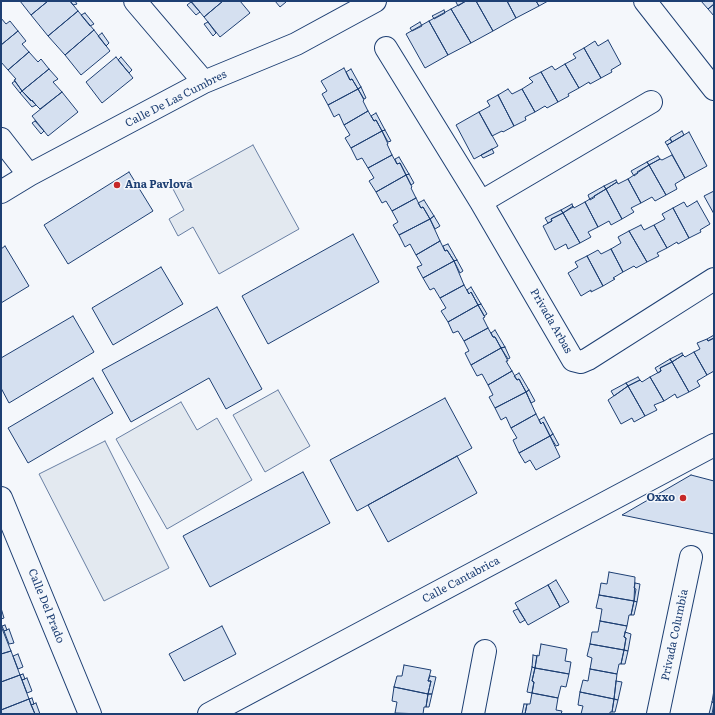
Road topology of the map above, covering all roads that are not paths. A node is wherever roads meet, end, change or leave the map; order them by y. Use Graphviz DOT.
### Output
graph roads {
  1 [pos="135,1"];
  2 [pos="375,1"];
  3 [pos="645,1"];
  4 [pos="386,48"];
  5 [pos="204,82"];
  6 [pos="714,89"];
  7 [pos="651,102"];
  8 [pos="1,139"];
  9 [pos="29,175"];
  10 [pos="1,192"];
  11 [pos="481,202"];
  12 [pos="714,279"];
  13 [pos="714,446"];
  14 [pos="1,498"];
  15 [pos="691,557"];
  16 [pos="485,651"];
  17 [pos="90,714"];
  18 [pos="209,714"];
  19 [pos="473,714"];
  20 [pos="658,714"];
  1 -- 5 [label="street"];
  2 -- 5 [label="street, Calle De Las Cumbres"];
  3 -- 6 [label="street"];
  4 -- 11 [label="street, Privada Arbas"];
  5 -- 9 [label="street, Calle De Las Cumbres"];
  7 -- 11 [label="street"];
  8 -- 9 [label="street"];
  9 -- 10 [label="street, Calle De Las Cumbres"];
  11 -- 12 [label="street, Privada Arbas"];
  13 -- 18 [label="street, Calle Cantabrica"];
  14 -- 17 [label="street, Calle Del Prado"];
  15 -- 20 [label="street, Privada Columbia"];
  16 -- 19 [label="street"];
}
